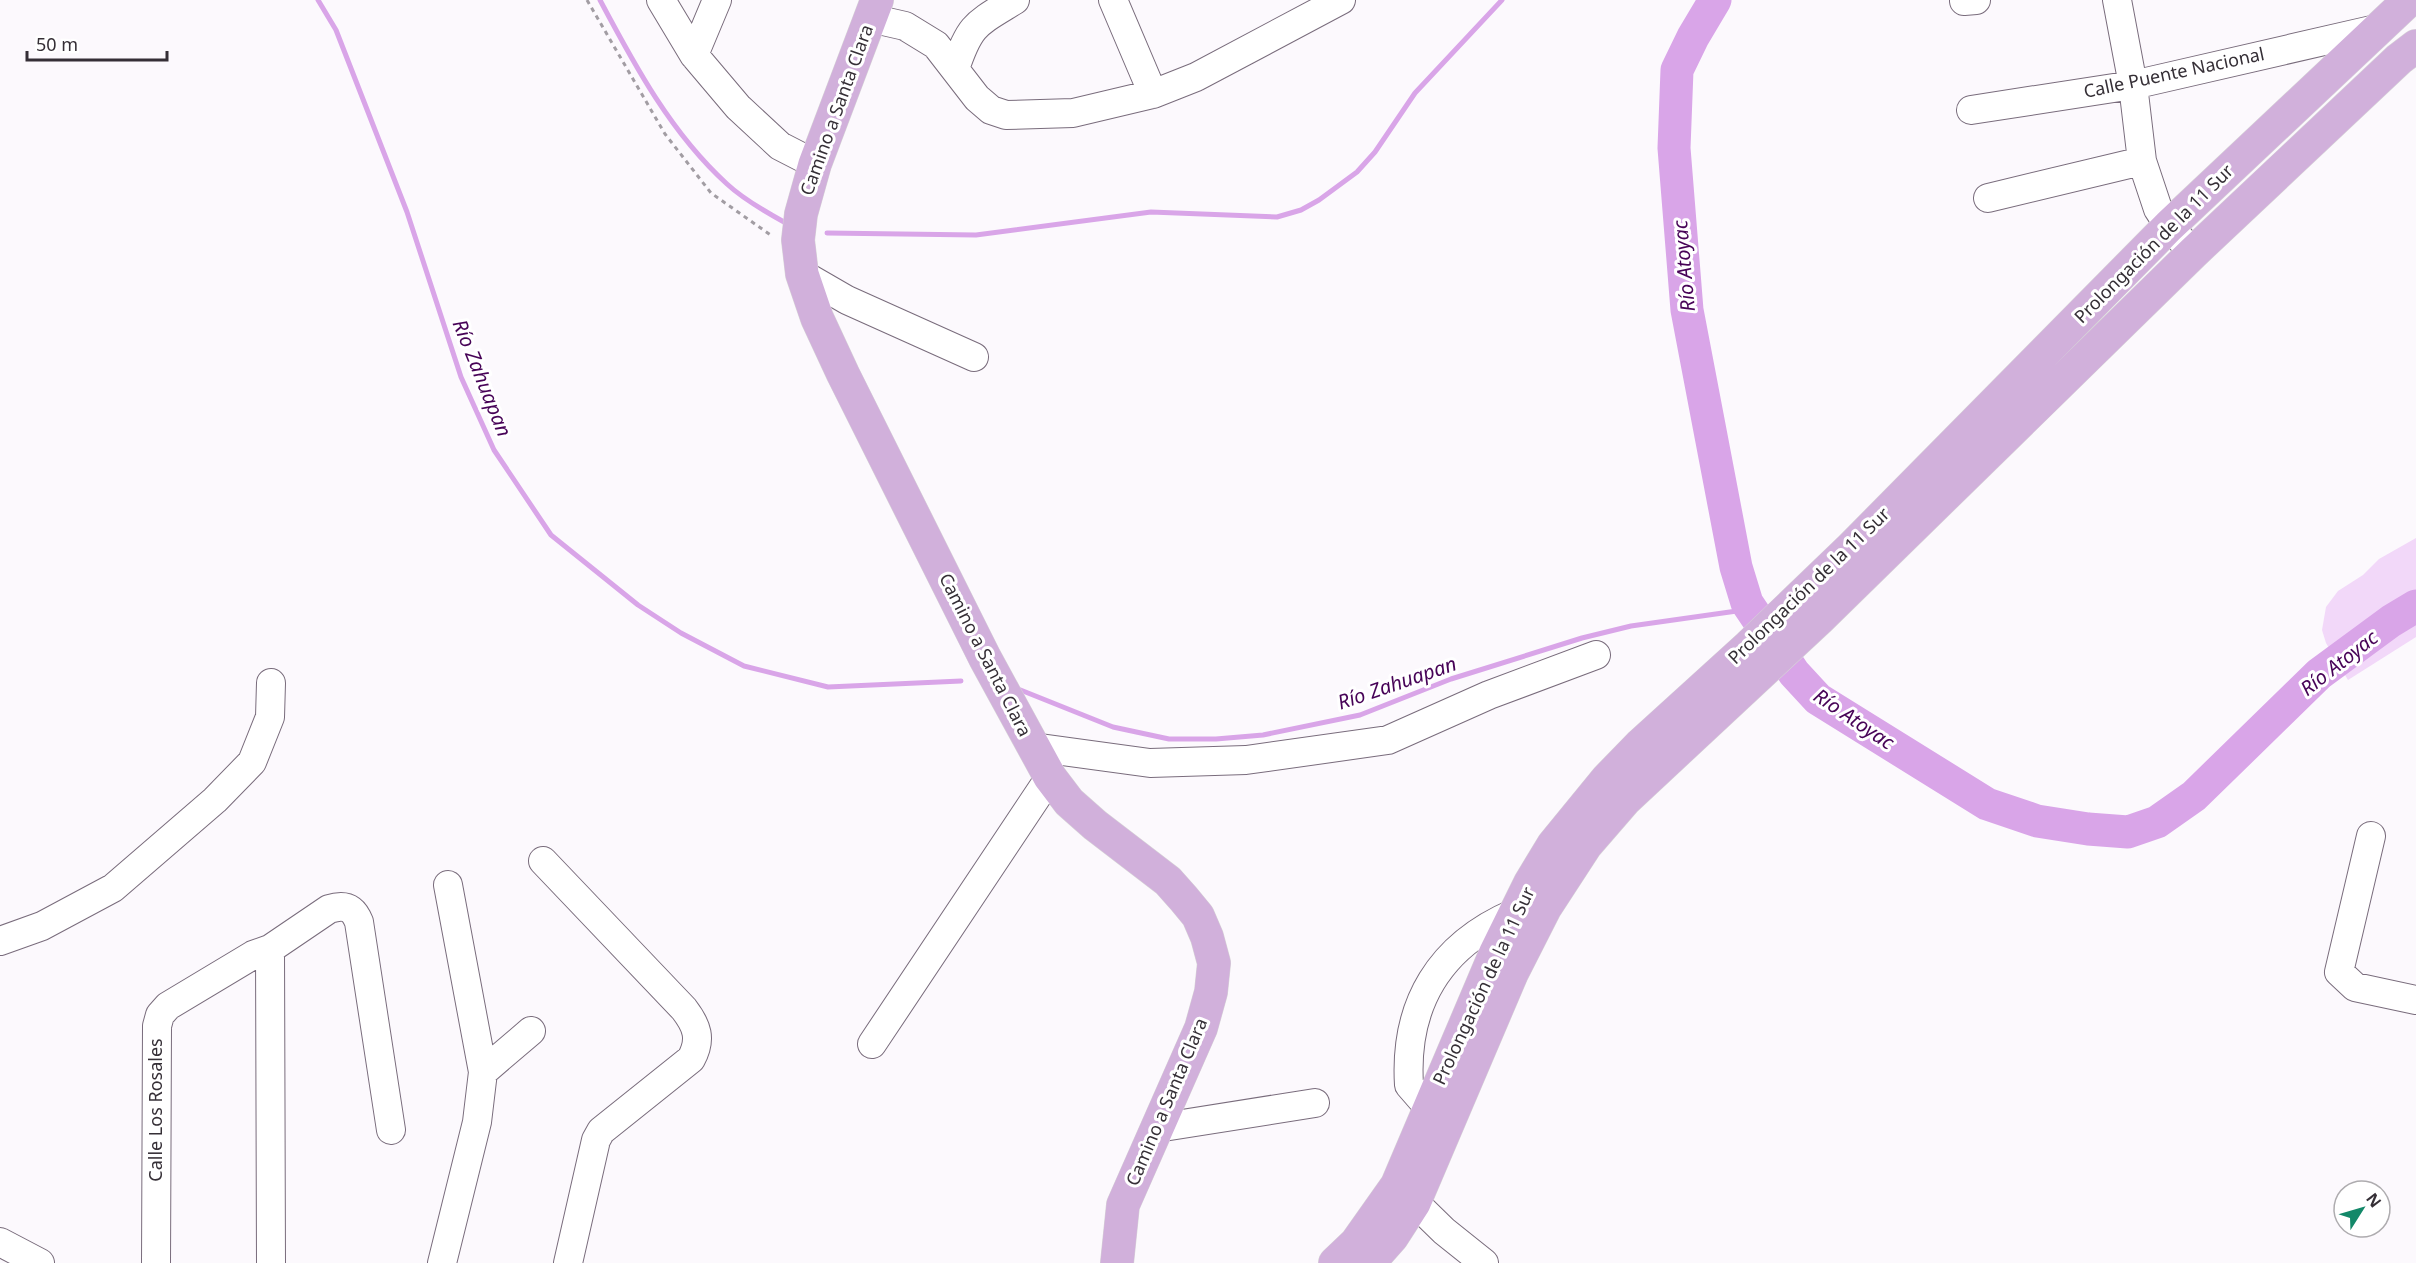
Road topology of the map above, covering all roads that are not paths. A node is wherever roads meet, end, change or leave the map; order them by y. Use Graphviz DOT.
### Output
graph roads {
  1 [pos="661,0"];
  2 [pos="717,0"];
  3 [pos="1015,0"];
  4 [pos="1113,0"];
  5 [pos="1341,0"];
  6 [pos="2117,0"];
  7 [pos="2409,0"];
  8 [pos="874,9"];
  9 [pos="2376,29"];
  10 [pos="2416,46"];
  11 [pos="694,55"];
  12 [pos="955,69"];
  13 [pos="2133,85"];
  14 [pos="1154,94"];
  15 [pos="1971,110"];
  16 [pos="2142,161"];
  17 [pos="814,164"];
  18 [pos="1988,198"];
  19 [pos="2169,226"];
  20 [pos="2193,253"];
  21 [pos="801,263"];
  22 [pos="974,357"];
  23 [pos="1911,508"];
  24 [pos="1596,655"];
  25 [pos="271,683"];
  26 [pos="1033,747"];
  27 [pos="1050,777"];
  28 [pos="2371,836"];
  29 [pos="1576,837"];
  30 [pos="543,861"];
  31 [pos="448,885"];
  32 [pos="1515,913"];
  33 [pos="0,941"];
  34 [pos="270,949"];
  35 [pos="2416,1000"];
  36 [pos="531,1031"];
  37 [pos="872,1044"];
  38 [pos="483,1072"];
  39 [pos="1315,1103"];
  40 [pos="1439,1115"];
  41 [pos="1156,1128"];
  42 [pos="391,1130"];
  43 [pos="1406,1194"];
  44 [pos="0,1242"];
  45 [pos="40,1263"];
  46 [pos="156,1263"];
  47 [pos="271,1263"];
  48 [pos="442,1263"];
  49 [pos="568,1263"];
  50 [pos="1117,1263"];
  51 [pos="1335,1263"];
  52 [pos="1370,1263"];
  53 [pos="1484,1263"];
  1 -- 11 [label="street"];
  2 -- 11 [label="street"];
  3 -- 12 [label="street"];
  4 -- 14 [label="street"];
  5 -- 14 [label="street"];
  6 -- 13 [label="street"];
  7 -- 9 [label="main road, Prolongación de la 11 Sur"];
  8 -- 12 [label="street"];
  8 -- 17 [label="main road, Camino a Santa Clara"];
  9 -- 13 [label="street, Calle Puente Nacional"];
  9 -- 19 [label="main road, Prolongación de la 11 Sur"];
  10 -- 20 [label="main road, Prolongación de la 11 Sur"];
  11 -- 17 [label="street"];
  12 -- 14 [label="street"];
  13 -- 15 [label="street, Calle Puente Nacional"];
  13 -- 16 [label="street"];
  16 -- 18 [label="street"];
  16 -- 19 [label="street"];
  17 -- 21 [label="main road, Camino a Santa Clara"];
  19 -- 20 [label="street"];
  19 -- 23 [label="main road, Prolongación de la 11 Sur"];
  20 -- 23 [label="main road, Prolongación de la 11 Sur"];
  21 -- 22 [label="street"];
  21 -- 26 [label="main road, Camino a Santa Clara"];
  23 -- 29 [label="main road, Prolongación de la 11 Sur"];
  24 -- 26 [label="street"];
  25 -- 33 [label="street"];
  26 -- 27 [label="main road, Camino a Santa Clara"];
  27 -- 37 [label="street"];
  27 -- 41 [label="main road, Camino a Santa Clara"];
  28 -- 35 [label="street"];
  29 -- 32 [label="main road, Prolongación de la 11 Sur"];
  29 -- 40 [label="main road, Prolongación de la 11 Sur"];
  30 -- 49 [label="street"];
  31 -- 38 [label="street"];
  32 -- 40 [label="main road, Prolongación de la 11 Sur"];
  32 -- 40 [label="street"];
  34 -- 42 [label="street"];
  34 -- 46 [label="street, Calle Los Rosales"];
  34 -- 47 [label="street"];
  36 -- 38 [label="street"];
  38 -- 48 [label="street"];
  39 -- 41 [label="street"];
  40 -- 43 [label="main road, Prolongación de la 11 Sur"];
  41 -- 50 [label="main road, Camino a Santa Clara"];
  43 -- 51 [label="main road, Prolongación de la 11 Sur"];
  43 -- 52 [label="main road, Prolongación de la 11 Sur"];
  43 -- 53 [label="street"];
  44 -- 45 [label="street"];
}
